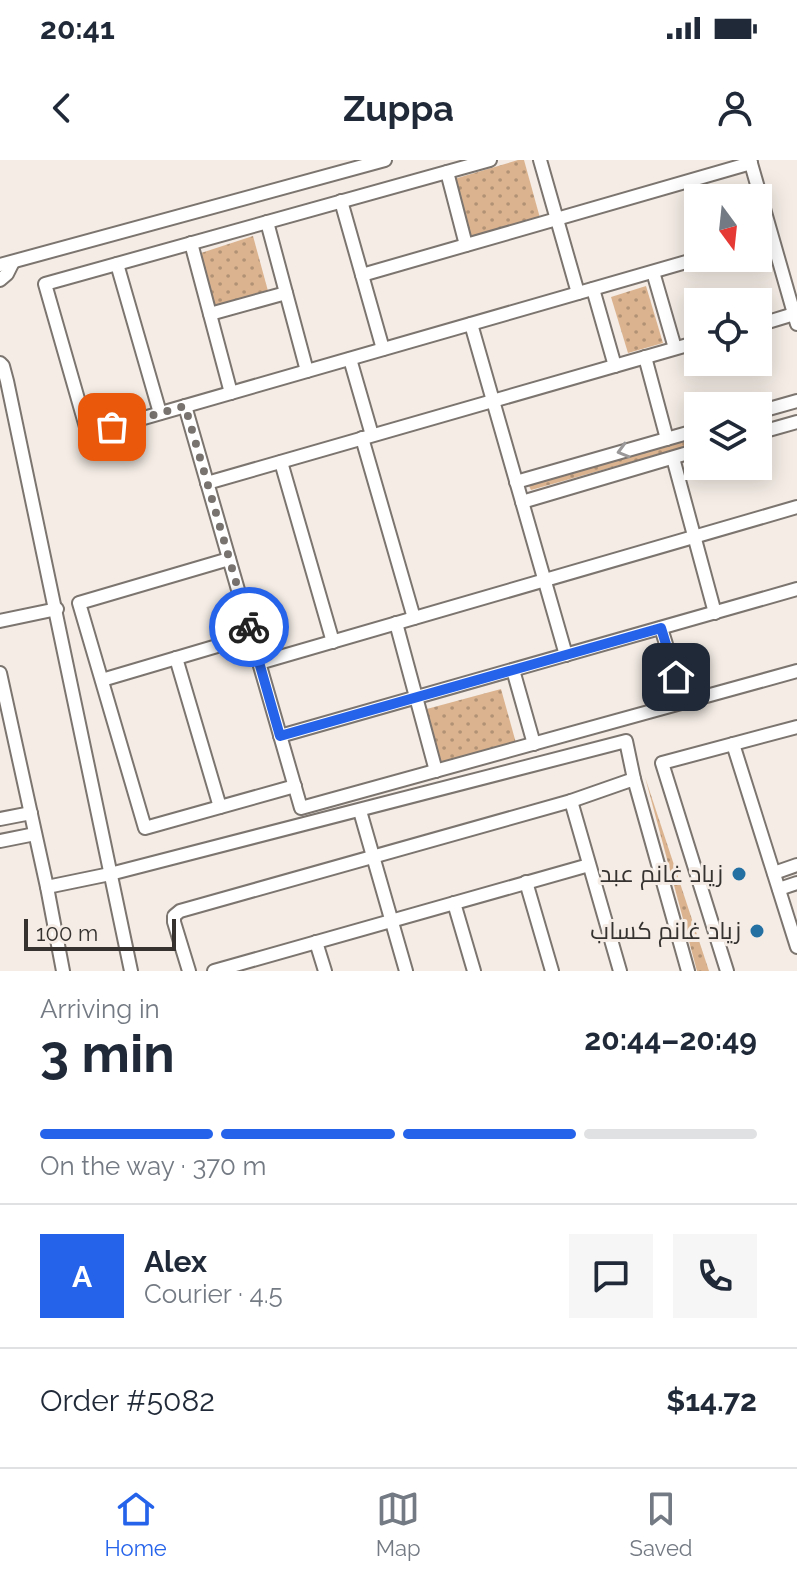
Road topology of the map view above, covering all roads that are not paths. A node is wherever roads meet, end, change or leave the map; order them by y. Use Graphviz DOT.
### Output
graph roads {
  1 [pos="385,160"];
  2 [pos="490,160"];
  3 [pos="540,160"];
  4 [pos="750,162"];
  5 [pos="447,172"];
  6 [pos="756,184"];
  7 [pos="341,201"];
  8 [pos="557,219"];
  9 [pos="267,222"];
  10 [pos="772,237"];
  11 [pos="191,243"];
  12 [pos="466,245"];
  13 [pos="684,263"];
  14 [pos="6,264"];
  15 [pos="117,264"];
  16 [pos="653,272"];
  17 [pos="362,275"];
  18 [pos="0,280"];
  19 [pos="593,289"];
  20 [pos="286,293"];
  21 [pos="578,293"];
  22 [pos="210,314"];
  23 [pos="796,319"];
  24 [pos="772,323"];
  25 [pos="471,324"];
  26 [pos="684,346"];
  27 [pos="675,348"];
  28 [pos="383,349"];
  29 [pos="645,357"];
  30 [pos="350,359"];
  31 [pos="0,363"];
  32 [pos="615,366"];
  33 [pos="307,371"];
  34 [pos="231,393"];
  35 [pos="493,401"];
  36 [pos="797,401"];
  37 [pos="185,406"];
  38 [pos="772,408"];
  39 [pos="160,413"];
  40 [pos="797,422"];
  41 [pos="772,429"];
  42 [pos="684,434"];
  43 [pos="367,437"];
  44 [pos="667,439"];
  45 [pos="684,454"];
  46 [pos="673,458"];
  47 [pos="281,462"];
  48 [pos="516,482"];
  49 [pos="207,483"];
  50 [pos="522,502"];
  51 [pos="797,507"];
  52 [pos="694,537"];
  53 [pos="229,559"];
  54 [pos="544,580"];
  55 [pos="797,589"];
  56 [pos="57,609"];
  57 [pos="715,613"];
  58 [pos="414,618"];
  59 [pos="0,621"];
  60 [pos="396,623"];
  61 [pos="661,628"];
  62 [pos="251,636"];
  63 [pos="333,642"];
  64 [pos="566,655"];
  65 [pos="176,658"];
  66 [pos="259,663"];
  67 [pos="513,670"];
  68 [pos="797,671"];
  69 [pos="1,680"];
  70 [pos="102,680"];
  71 [pos="416,697"];
  72 [pos="684,702"];
  73 [pos="797,727"];
  74 [pos="280,736"];
  75 [pos="534,744"];
  76 [pos="733,744"];
  77 [pos="436,771"];
  78 [pos="634,779"];
  79 [pos="295,786"];
  80 [pos="571,801"];
  81 [pos="220,807"];
  82 [pos="360,811"];
  83 [pos="31,813"];
  84 [pos="0,819"];
  85 [pos="35,834"];
  86 [pos="0,841"];
  87 [pos="374,857"];
  88 [pos="589,865"];
  89 [pos="797,865"];
  90 [pos="774,873"];
  91 [pos="110,874"];
  92 [pos="526,882"];
  93 [pos="797,883"];
  94 [pos="47,887"];
  95 [pos="779,889"];
  96 [pos="454,903"];
  97 [pos="392,921"];
  98 [pos="316,942"];
  99 [pos="797,947"];
  100 [pos="247,967"];
  101 [pos="63,971"];
  102 [pos="131,971"];
  103 [pos="189,971"];
  104 [pos="214,971"];
  105 [pos="325,971"];
  106 [pos="406,971"];
  107 [pos="474,971"];
  108 [pos="552,971"];
  109 [pos="620,971"];
  110 [pos="688,971"];
  111 [pos="727,971"];
  1 -- 14 [label="street"];
  2 -- 5 [label="street"];
  3 -- 8 [label="street"];
  4 -- 6 [label="street"];
  4 -- 8 [label="street"];
  5 -- 7 [label="street"];
  5 -- 12 [label="street"];
  7 -- 9 [label="street"];
  7 -- 17 [label="street"];
  8 -- 12 [label="street"];
  8 -- 21 [label="street"];
  9 -- 11 [label="street"];
  9 -- 20 [label="street"];
  10 -- 23 [label="street"];
  11 -- 15 [label="street"];
  11 -- 22 [label="street"];
  12 -- 17 [label="street"];
  13 -- 16 [label="street"];
  14 -- 18 [label="street"];
  15 -- 39 [label="street"];
  15 -- 39 [label="street"];
  16 -- 19 [label="street"];
  16 -- 27 [label="street"];
  17 -- 28 [label="street"];
  19 -- 21 [label="street"];
  19 -- 32 [label="street"];
  20 -- 22 [label="street"];
  20 -- 33 [label="street"];
  21 -- 25 [label="street"];
  22 -- 34 [label="street"];
  23 -- 24 [label="street"];
  25 -- 28 [label="street"];
  25 -- 35 [label="street"];
  26 -- 27 [label="street"];
  27 -- 29 [label="street"];
  28 -- 30 [label="street"];
  29 -- 32 [label="street"];
  29 -- 44 [label="street"];
  30 -- 33 [label="street"];
  30 -- 43 [label="street"];
  31 -- 56 [label="street"];
  32 -- 35 [label="street"];
  33 -- 34 [label="street"];
  34 -- 37 [label="street"];
  35 -- 43 [label="street"];
  35 -- 48 [label="street"];
  36 -- 38 [label="street"];
  37 -- 39 [label="street"];
  37 -- 49 [label="street"];
  40 -- 41 [label="street"];
  42 -- 44 [label="street"];
  43 -- 47 [label="street"];
  43 -- 58 [label="street"];
  44 -- 48 [label="street, one-way"];
  45 -- 46 [label="street"];
  46 -- 50 [label="street"];
  46 -- 52 [label="street"];
  47 -- 49 [label="street"];
  47 -- 63 [label="street"];
  48 -- 50 [label="street"];
  49 -- 53 [label="street"];
  50 -- 54 [label="street"];
  51 -- 52 [label="street"];
  52 -- 54 [label="street"];
  52 -- 57 [label="street"];
  53 -- 62 [label="street"];
  53 -- 70 [label="street"];
  54 -- 58 [label="street"];
  54 -- 64 [label="street"];
  55 -- 57 [label="street"];
  56 -- 59 [label="street"];
  56 -- 91 [label="street"];
  57 -- 61 [label="street"];
  58 -- 60 [label="street"];
  60 -- 63 [label="street"];
  60 -- 71 [label="street"];
  61 -- 64 [label="street"];
  61 -- 72 [label="street"];
  62 -- 65 [label="street"];
  62 -- 66 [label="street"];
  63 -- 66 [label="street"];
  64 -- 67 [label="street"];
  65 -- 70 [label="street"];
  65 -- 81 [label="street"];
  66 -- 74 [label="street"];
  67 -- 71 [label="street"];
  67 -- 75 [label="street"];
  68 -- 72 [label="street"];
  69 -- 83 [label="street"];
  70 -- 81 [label="street"];
  71 -- 74 [label="street"];
  71 -- 77 [label="street"];
  72 -- 75 [label="street"];
  73 -- 76 [label="street"];
  74 -- 79 [label="street"];
  75 -- 77 [label="street"];
  76 -- 90 [label="street"];
  76 -- 111 [label="street"];
  77 -- 79 [label="street"];
  78 -- 80 [label="street"];
  78 -- 82 [label="street"];
  78 -- 110 [label="street"];
  79 -- 81 [label="street"];
  80 -- 87 [label="street"];
  80 -- 88 [label="street"];
  82 -- 87 [label="street"];
  82 -- 91 [label="street"];
  83 -- 84 [label="street"];
  83 -- 85 [label="street"];
  85 -- 86 [label="street"];
  85 -- 94 [label="street"];
  87 -- 97 [label="street"];
  87 -- 103 [label="street"];
  88 -- 92 [label="street"];
  88 -- 109 [label="street"];
  89 -- 90 [label="street"];
  90 -- 95 [label="street"];
  91 -- 94 [label="street"];
  91 -- 102 [label="street"];
  92 -- 96 [label="street"];
  92 -- 108 [label="street"];
  93 -- 95 [label="street"];
  94 -- 101 [label="street"];
  95 -- 99 [label="street"];
  96 -- 97 [label="street"];
  96 -- 107 [label="street"];
  97 -- 98 [label="street"];
  97 -- 106 [label="street"];
  98 -- 100 [label="street"];
  98 -- 105 [label="street"];
  100 -- 104 [label="street"];
}
